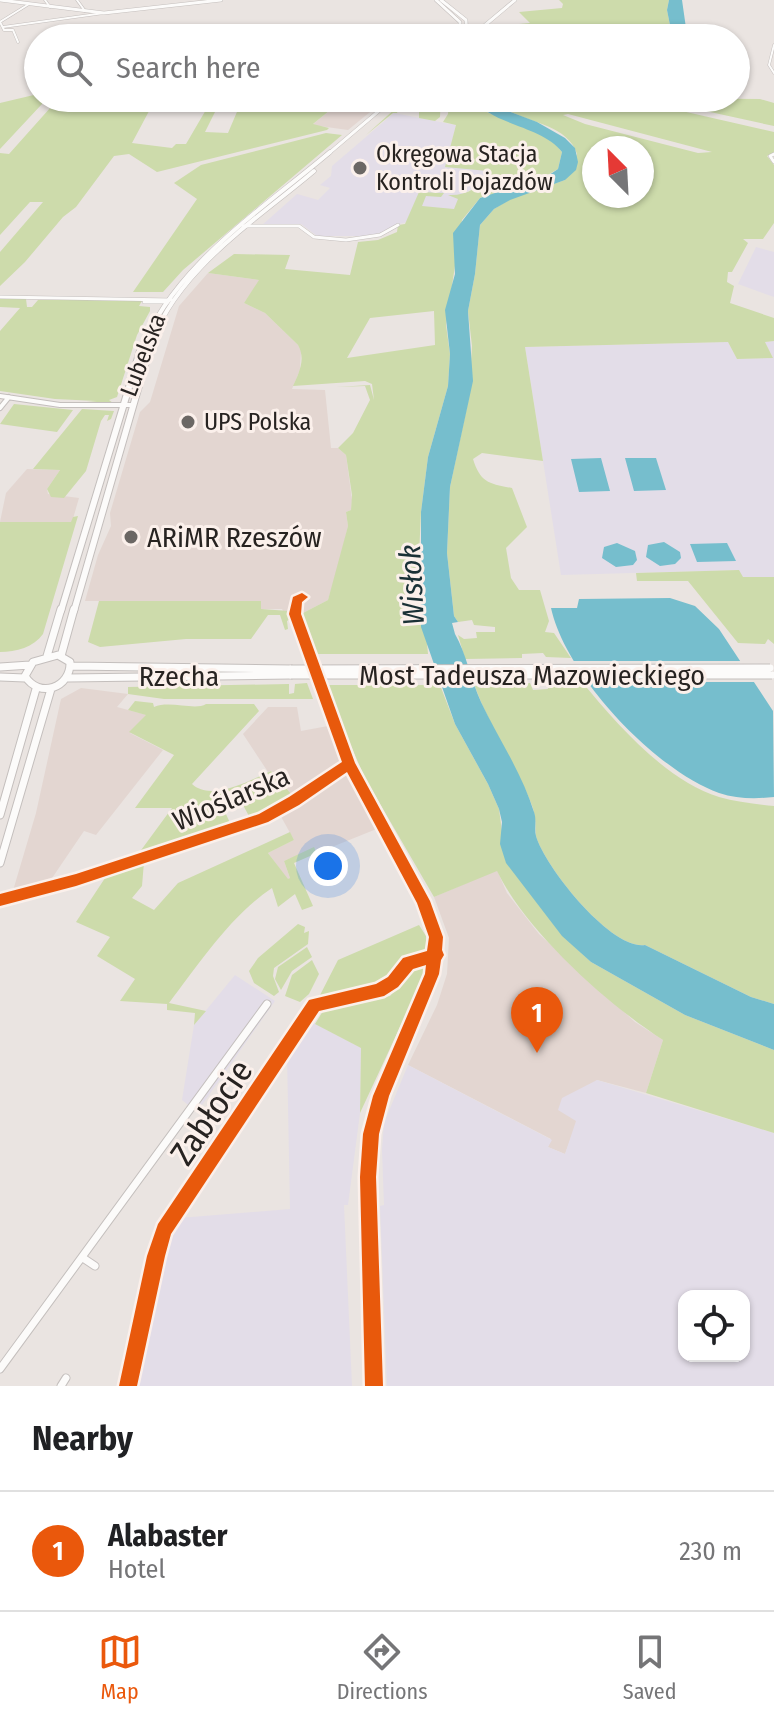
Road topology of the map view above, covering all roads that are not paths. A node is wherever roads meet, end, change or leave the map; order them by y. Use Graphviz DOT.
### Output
graph roads {
  1 [pos="0,0"];
  2 [pos="45,0"];
  3 [pos="77,0"];
  4 [pos="221,0"];
  5 [pos="438,0"];
  6 [pos="515,0"];
  7 [pos="29,4"];
  8 [pos="50,7"];
  9 [pos="85,11"];
  10 [pos="104,13"];
  11 [pos="461,14"];
  12 [pos="454,15"];
  13 [pos="24,24"];
  14 [pos="25,24"];
  15 [pos="460,24"];
  16 [pos="465,24"];
  17 [pos="486,24"];
  18 [pos="3,27"];
  19 [pos="18,42"];
  20 [pos="774,45"];
  21 [pos="774,73"];
  22 [pos="378,112"];
  23 [pos="383,112"];
  24 [pos="772,155"];
  25 [pos="774,162"];
  26 [pos="398,225"];
  27 [pos="245,227"];
  28 [pos="0,297"];
  29 [pos="167,300"];
  30 [pos="144,302"];
  31 [pos="140,352"];
  32 [pos="148,352"];
  33 [pos="0,396"];
  34 [pos="9,397"];
  35 [pos="124,404"];
  36 [pos="133,405"];
  37 [pos="0,408"];
  38 [pos="302,597"];
  39 [pos="47,656"];
  40 [pos="61,656"];
  41 [pos="30,665"];
  42 [pos="71,666"];
  43 [pos="0,667"];
  44 [pos="291,672"];
  45 [pos="773,672"];
  46 [pos="0,677"];
  47 [pos="25,678"];
  48 [pos="68,678"];
  49 [pos="36,689"];
  50 [pos="51,689"];
  51 [pos="349,764"];
  52 [pos="0,815"];
  53 [pos="0,863"];
  54 [pos="0,900"];
  55 [pos="437,955"];
  56 [pos="267,1004"];
  57 [pos="83,1258"];
  58 [pos="95,1266"];
  59 [pos="0,1369"];
  60 [pos="128,1386"];
  61 [pos="374,1386"];
  1 -- 7 [label="street"];
  2 -- 8 [label="street"];
  3 -- 9 [label="street"];
  4 -- 10 [label="street"];
  5 -- 11 [label="main road"];
  5 -- 12 [label="main road"];
  6 -- 17 [label="street"];
  7 -- 8 [label="street"];
  7 -- 18 [label="street"];
  8 -- 9 [label="street"];
  9 -- 10 [label="street"];
  10 -- 14 [label="street"];
  11 -- 12 [label="main road"];
  11 -- 16 [label="main road"];
  12 -- 15 [label="main road"];
  13 -- 18 [label="street"];
  18 -- 19 [label="street"];
  20 -- 21 [label="street"];
  22 -- 27 [label="main road, Lubelska"];
  23 -- 27 [label="main road, Lubelska"];
  24 -- 25 [label="street"];
  26 -- 27 [label="street"];
  27 -- 29 [label="main road, Lubelska"];
  28 -- 29 [label="street"];
  29 -- 30 [label="street"];
  29 -- 31 [label="main road, Lubelska"];
  29 -- 32 [label="main road, Lubelska"];
  31 -- 32 [label="main road"];
  31 -- 35 [label="main road, Lubelska"];
  32 -- 36 [label="main road, Lubelska"];
  33 -- 34 [label="street"];
  34 -- 35 [label="street"];
  34 -- 37 [label="street"];
  35 -- 36 [label="street"];
  35 -- 39 [label="main road, Lubelska"];
  36 -- 40 [label="main road, Lubelska"];
  38 -- 51 [label="street"];
  39 -- 40 [label="main road"];
  39 -- 41 [label="main road"];
  40 -- 42 [label="main road"];
  41 -- 43 [label="main road"];
  41 -- 47 [label="main road"];
  42 -- 44 [label="main road, Rzecha"];
  42 -- 48 [label="main road"];
  44 -- 45 [label="main road, Most Tadeusza Mazowieckiego, bridge"];
  44 -- 48 [label="main road, Rzecha"];
  46 -- 47 [label="main road"];
  47 -- 49 [label="main road"];
  48 -- 50 [label="main road"];
  49 -- 50 [label="main road"];
  49 -- 52 [label="main road"];
  50 -- 53 [label="main road"];
  51 -- 54 [label="street, Wioślarska"];
  51 -- 55 [label="street"];
  55 -- 60 [label="street, Zabłocie"];
  55 -- 61 [label="street"];
  56 -- 57 [label="street"];
  57 -- 58 [label="street"];
  57 -- 59 [label="street"];
}
